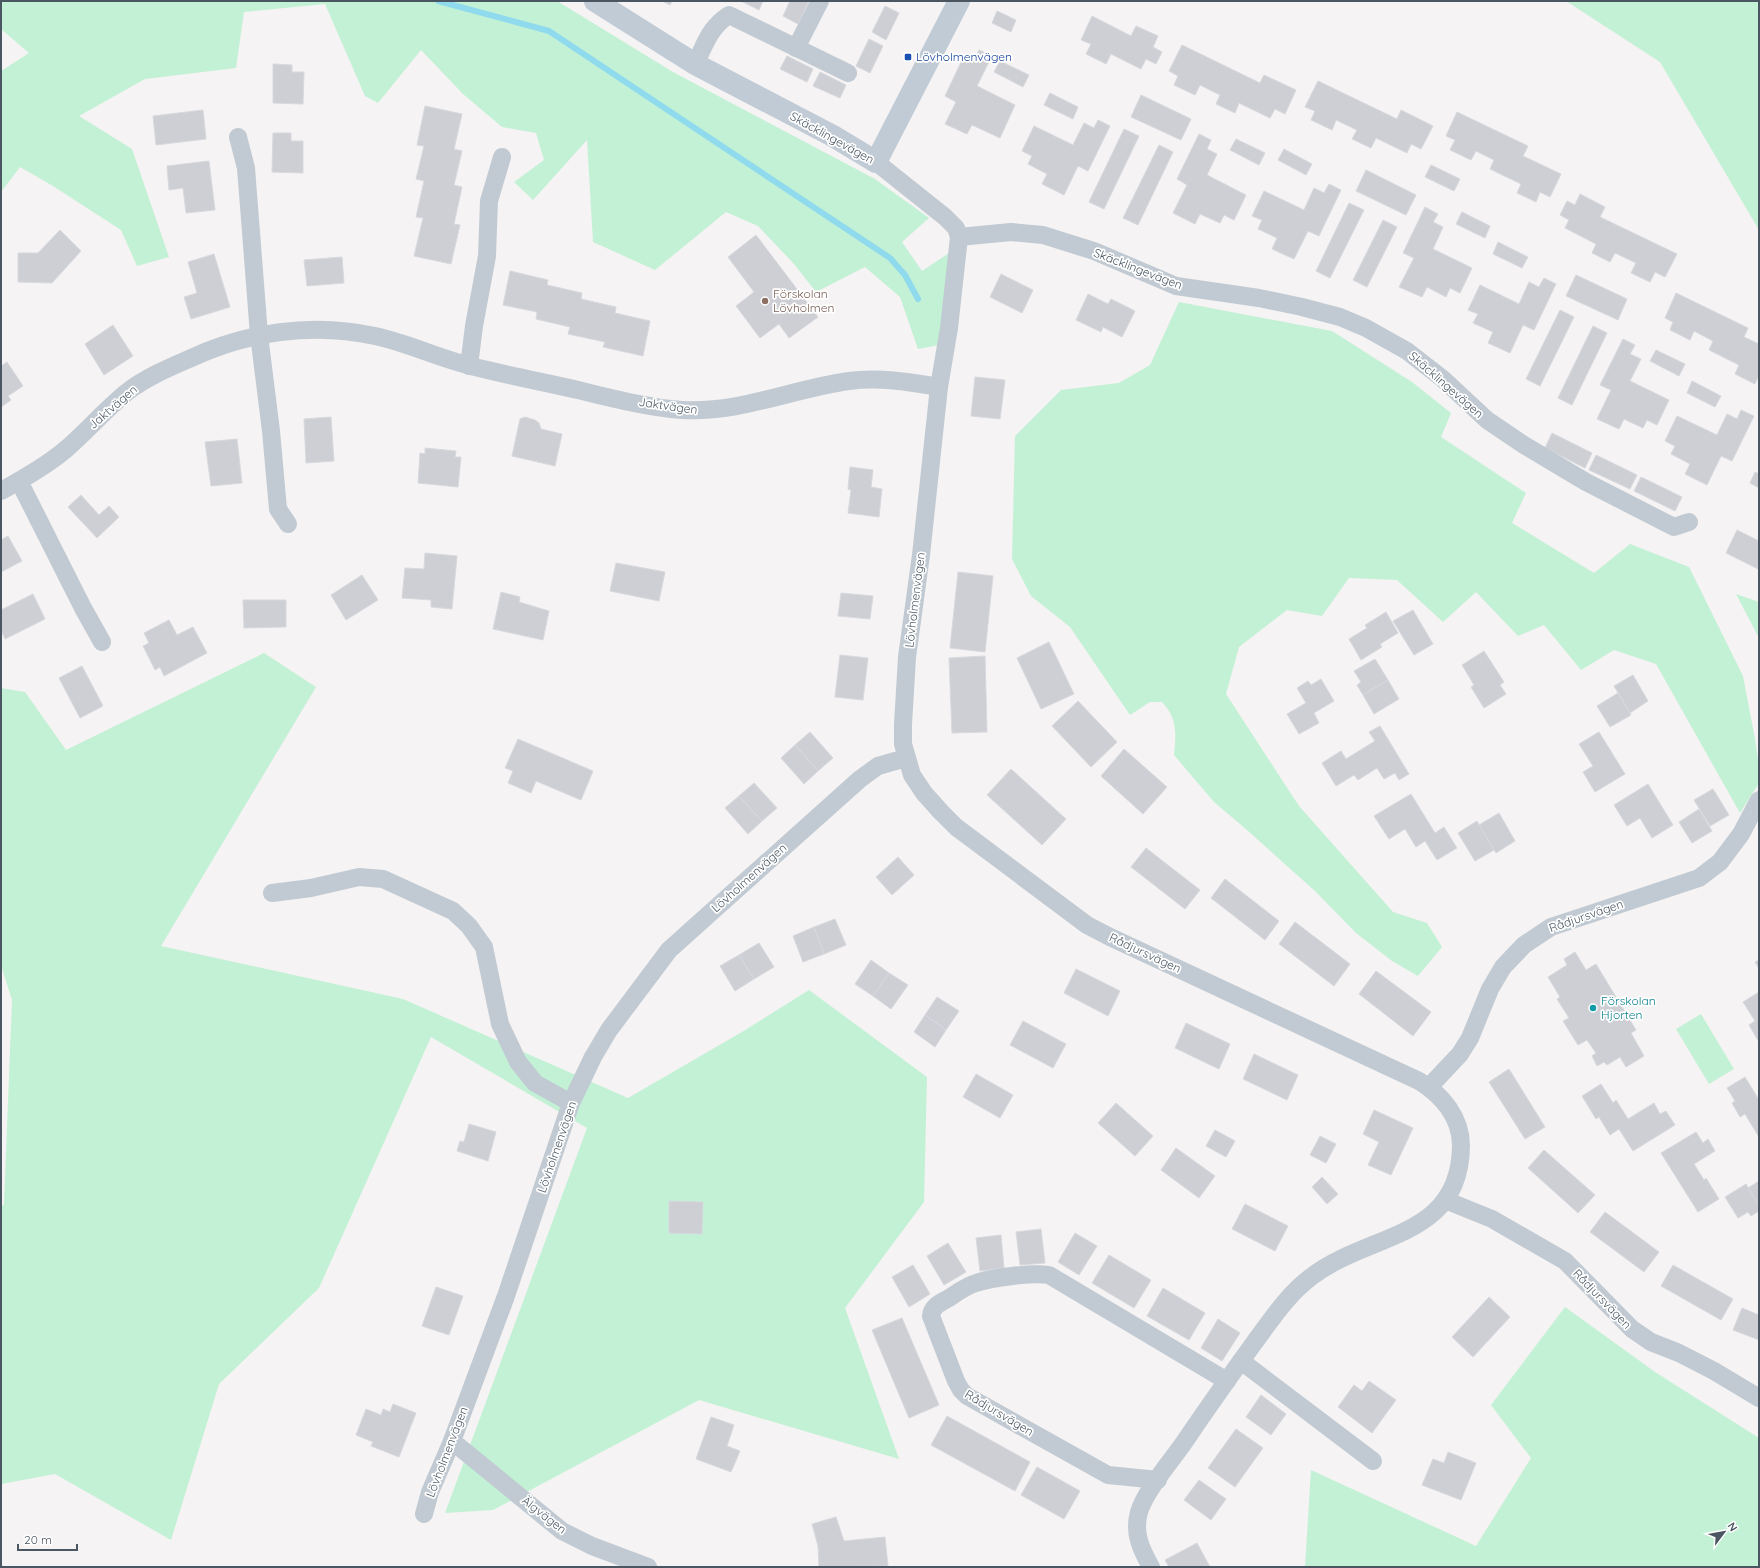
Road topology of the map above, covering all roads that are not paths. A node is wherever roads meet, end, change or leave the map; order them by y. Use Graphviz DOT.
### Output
graph roads {
  1 [pos="595,1"];
  2 [pos="820,1"];
  3 [pos="959,1"];
  4 [pos="796,48"];
  5 [pos="696,64"];
  6 [pos="848,73"];
  7 [pos="238,137"];
  8 [pos="502,157"];
  9 [pos="876,162"];
  10 [pos="959,236"];
  11 [pos="259,335"];
  12 [pos="469,366"];
  13 [pos="939,387"];
  14 [pos="19,481"];
  15 [pos="1,491"];
  16 [pos="1689,522"];
  17 [pos="288,524"];
  18 [pos="102,642"];
  19 [pos="906,758"];
  20 [pos="1759,800"];
  21 [pos="272,894"];
  22 [pos="1429,1087"];
  23 [pos="571,1103"];
  24 [pos="1445,1200"];
  25 [pos="1241,1361"];
  26 [pos="1227,1381"];
  27 [pos="1759,1398"];
  28 [pos="452,1441"];
  29 [pos="1373,1461"];
  30 [pos="1158,1480"];
  31 [pos="424,1514"];
  32 [pos="648,1567"];
  33 [pos="1151,1567"];
  1 -- 5 [label="street, Skäcklingevägen"];
  2 -- 4 [label="street"];
  3 -- 9 [label="street"];
  4 -- 5 [label="street"];
  4 -- 6 [label="street"];
  5 -- 9 [label="street, Skäcklingevägen"];
  7 -- 11 [label="street"];
  8 -- 12 [label="street"];
  9 -- 10 [label="street, Skäcklingevägen"];
  10 -- 13 [label="street, Lövholmenvägen"];
  10 -- 16 [label="street, Skäcklingevägen"];
  11 -- 12 [label="street, Jaktvägen"];
  11 -- 14 [label="street, Jaktvägen"];
  11 -- 17 [label="street"];
  12 -- 13 [label="street, Jaktvägen"];
  13 -- 19 [label="street, Lövholmenvägen"];
  14 -- 15 [label="street, Jaktvägen"];
  14 -- 18 [label="street"];
  19 -- 22 [label="street, Rådjursvägen"];
  19 -- 23 [label="street, Lövholmenvägen"];
  20 -- 22 [label="street, Rådjursvägen"];
  21 -- 23 [label="street"];
  22 -- 24 [label="street, Rådjursvägen"];
  23 -- 28 [label="street, Lövholmenvägen"];
  24 -- 25 [label="street, Rådjursvägen"];
  24 -- 27 [label="street, Rådjursvägen"];
  25 -- 26 [label="street, Rådjursvägen"];
  25 -- 29 [label="street"];
  26 -- 30 [label="street, Rådjursvägen"];
  26 -- 30 [label="street, Rådjursvägen"];
  28 -- 31 [label="street, Lövholmenvägen"];
  28 -- 32 [label="street, Älgvägen"];
  30 -- 33 [label="street, Rådjursvägen"];
}
